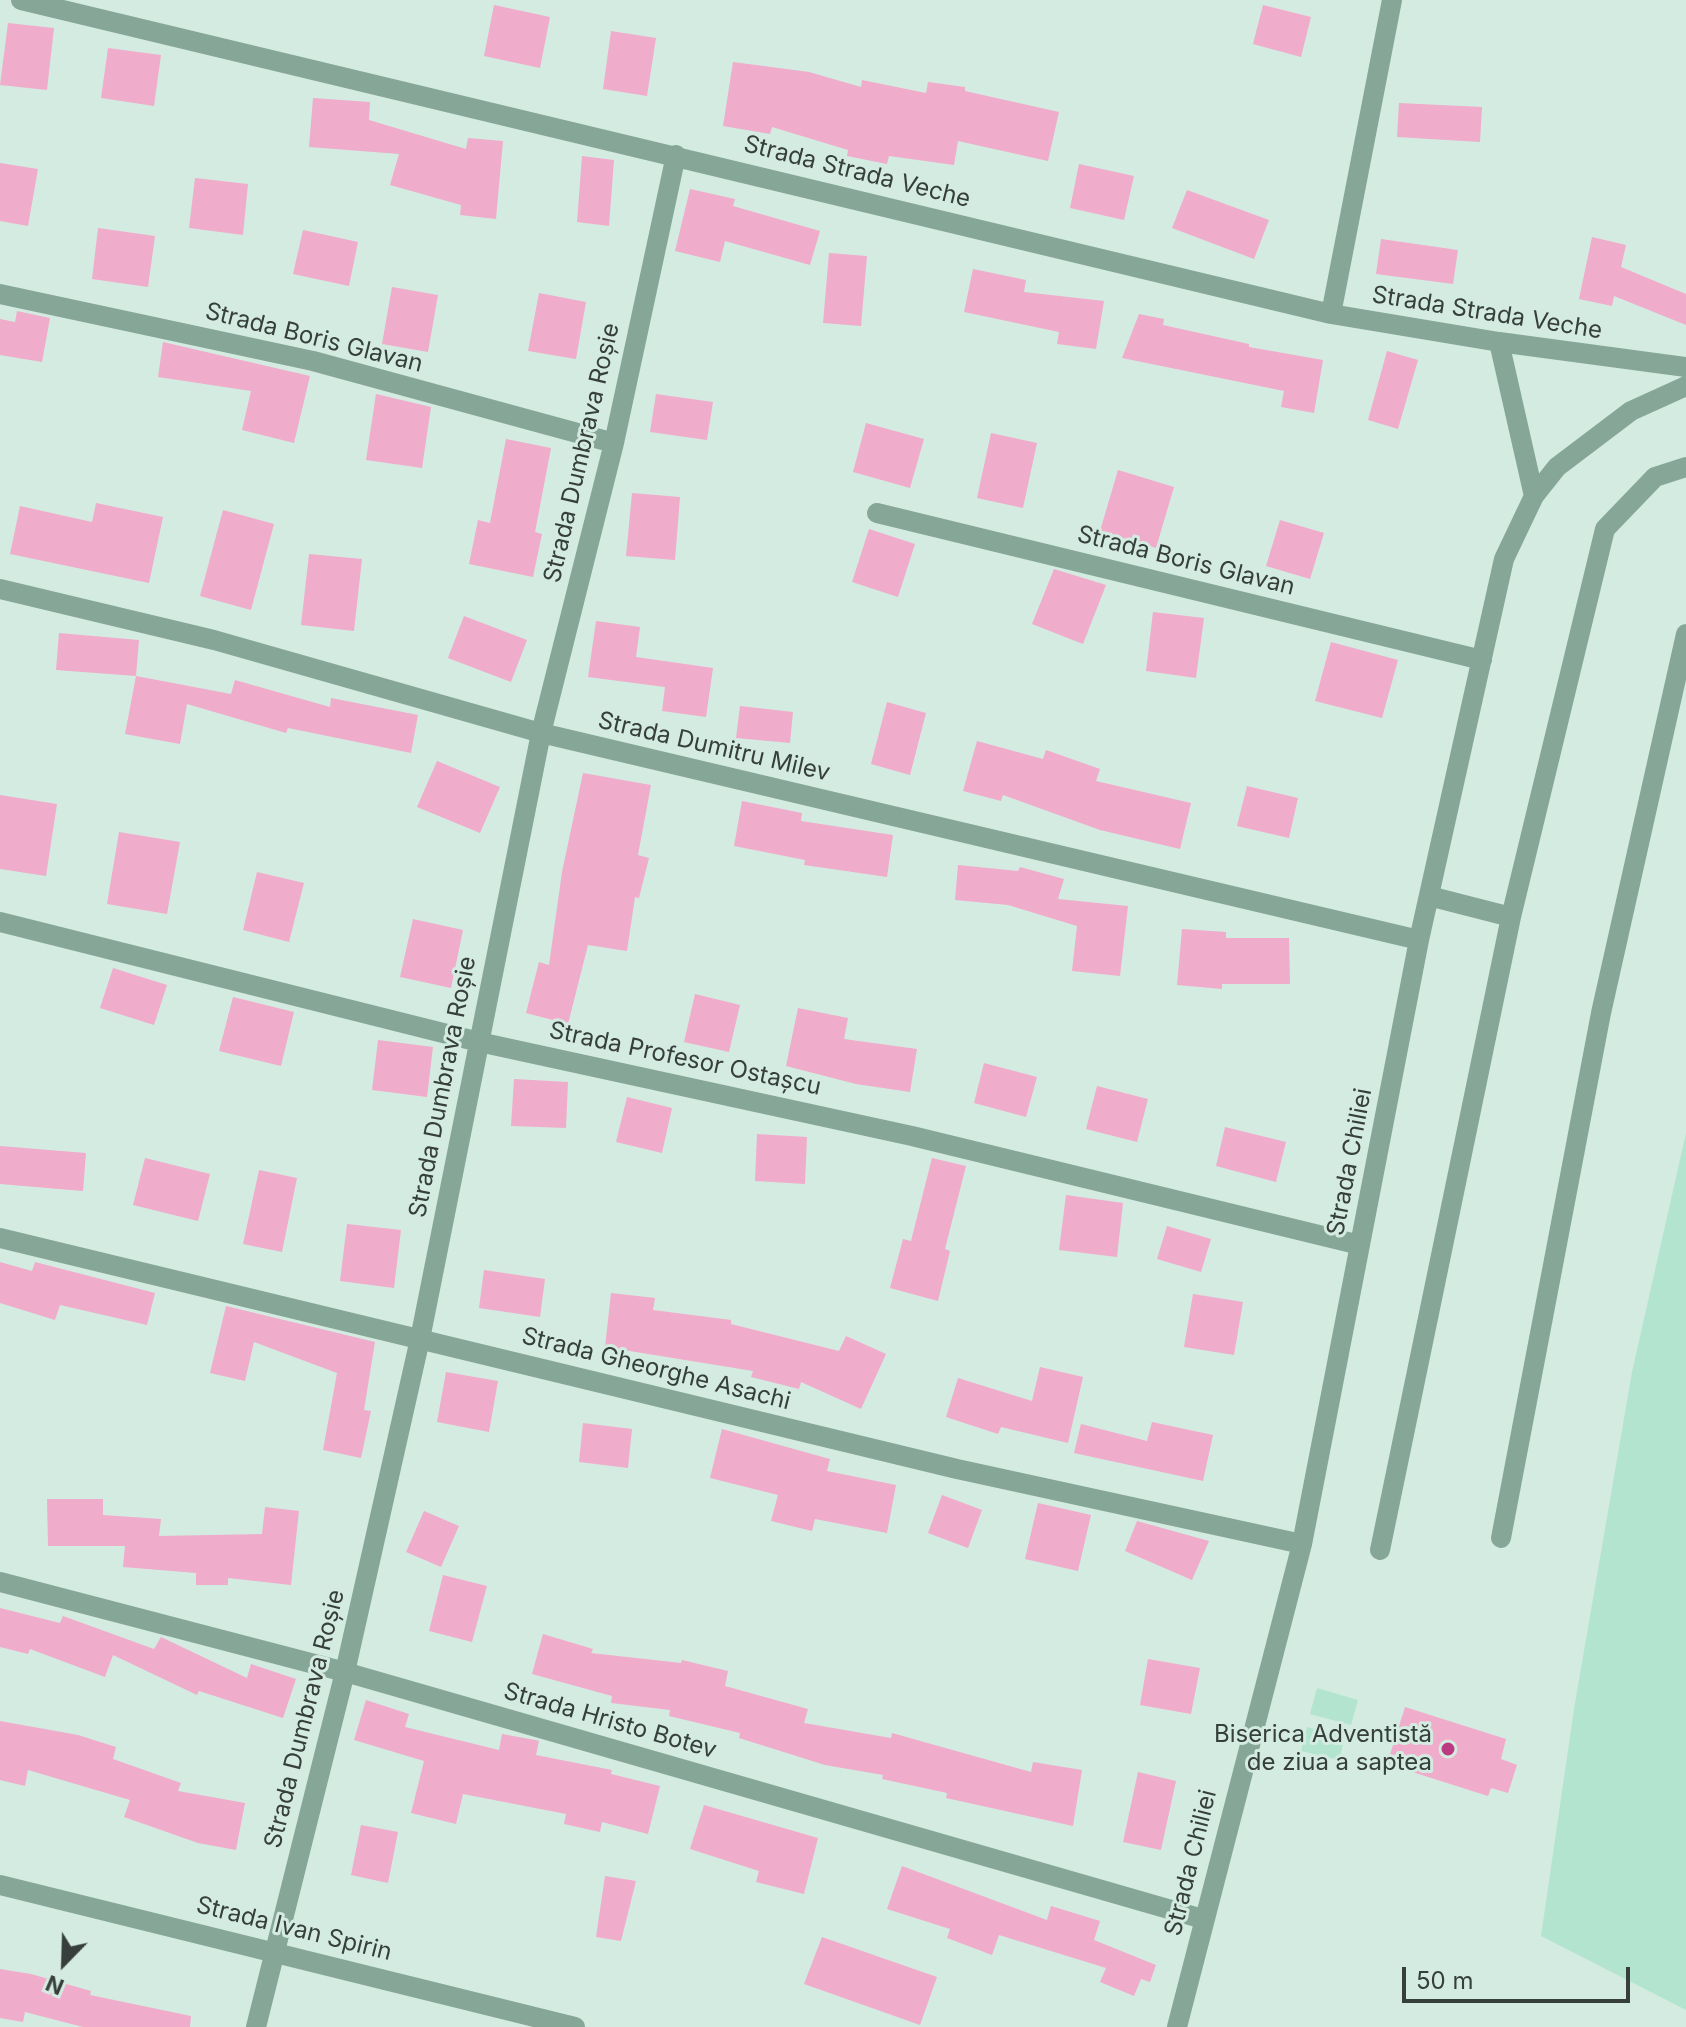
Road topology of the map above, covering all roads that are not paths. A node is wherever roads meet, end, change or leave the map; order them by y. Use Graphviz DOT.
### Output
graph roads {
  1 [pos="21,0"];
  2 [pos="1392,0"];
  3 [pos="676,155"];
  4 [pos="0,294"];
  5 [pos="1331,314"];
  6 [pos="1499,342"];
  7 [pos="1686,367"];
  8 [pos="1686,386"];
  9 [pos="614,443"];
  10 [pos="1686,467"];
  11 [pos="1534,496"];
  12 [pos="877,513"];
  13 [pos="0,589"];
  14 [pos="1686,634"];
  15 [pos="1482,660"];
  16 [pos="541,733"];
  17 [pos="1429,896"];
  18 [pos="1511,917"];
  19 [pos="0,922"];
  20 [pos="1419,940"];
  21 [pos="479,1042"];
  22 [pos="0,1238"];
  23 [pos="1360,1245"];
  24 [pos="420,1339"];
  25 [pos="1501,1538"];
  26 [pos="1302,1544"];
  27 [pos="1380,1550"];
  28 [pos="0,1582"];
  29 [pos="345,1672"];
  30 [pos="0,1885"];
  31 [pos="1203,1919"];
  32 [pos="274,1950"];
  33 [pos="256,2027"];
  34 [pos="575,2027"];
  35 [pos="1177,2027"];
  1 -- 3 [label="street, Strada Strada Veche"];
  2 -- 5 [label="street"];
  3 -- 5 [label="street, Strada Strada Veche"];
  3 -- 9 [label="street, Strada Dumbrava Roșie"];
  4 -- 9 [label="street, Strada Boris Glavan"];
  5 -- 6 [label="street, Strada Strada Veche"];
  6 -- 7 [label="street, Strada Strada Veche"];
  6 -- 11 [label="street"];
  8 -- 11 [label="street, Strada Chiliei"];
  9 -- 16 [label="street, Strada Dumbrava Roșie"];
  10 -- 18 [label="street"];
  11 -- 15 [label="street, Strada Chiliei"];
  12 -- 15 [label="street, Strada Boris Glavan"];
  13 -- 16 [label="street, Strada Dumitru Milev"];
  14 -- 25 [label="street"];
  15 -- 17 [label="street, Strada Chiliei"];
  16 -- 20 [label="street, Strada Dumitru Milev"];
  16 -- 21 [label="street, Strada Dumbrava Roșie"];
  17 -- 18 [label="street"];
  17 -- 20 [label="street, Strada Chiliei"];
  18 -- 27 [label="street"];
  19 -- 21 [label="street, Strada Profesor Ostașcu"];
  20 -- 23 [label="street, Strada Chiliei"];
  21 -- 23 [label="street, Strada Profesor Ostașcu"];
  21 -- 24 [label="street, Strada Dumbrava Roșie"];
  22 -- 24 [label="street, Strada Gheorghe Asachi"];
  23 -- 26 [label="street, Strada Chiliei"];
  24 -- 26 [label="street, Strada Gheorghe Asachi"];
  24 -- 29 [label="street, Strada Dumbrava Roșie"];
  26 -- 31 [label="street, Strada Chiliei"];
  28 -- 29 [label="street, Strada Hristo Botev"];
  29 -- 31 [label="street, Strada Hristo Botev"];
  29 -- 32 [label="street, Strada Dumbrava Roșie"];
  30 -- 32 [label="street, Strada Ivan Spirin"];
  31 -- 35 [label="street, Strada Chiliei"];
  32 -- 33 [label="street, Strada Dumbrava Roșie"];
  32 -- 34 [label="street, Strada Ivan Spirin"];
}
